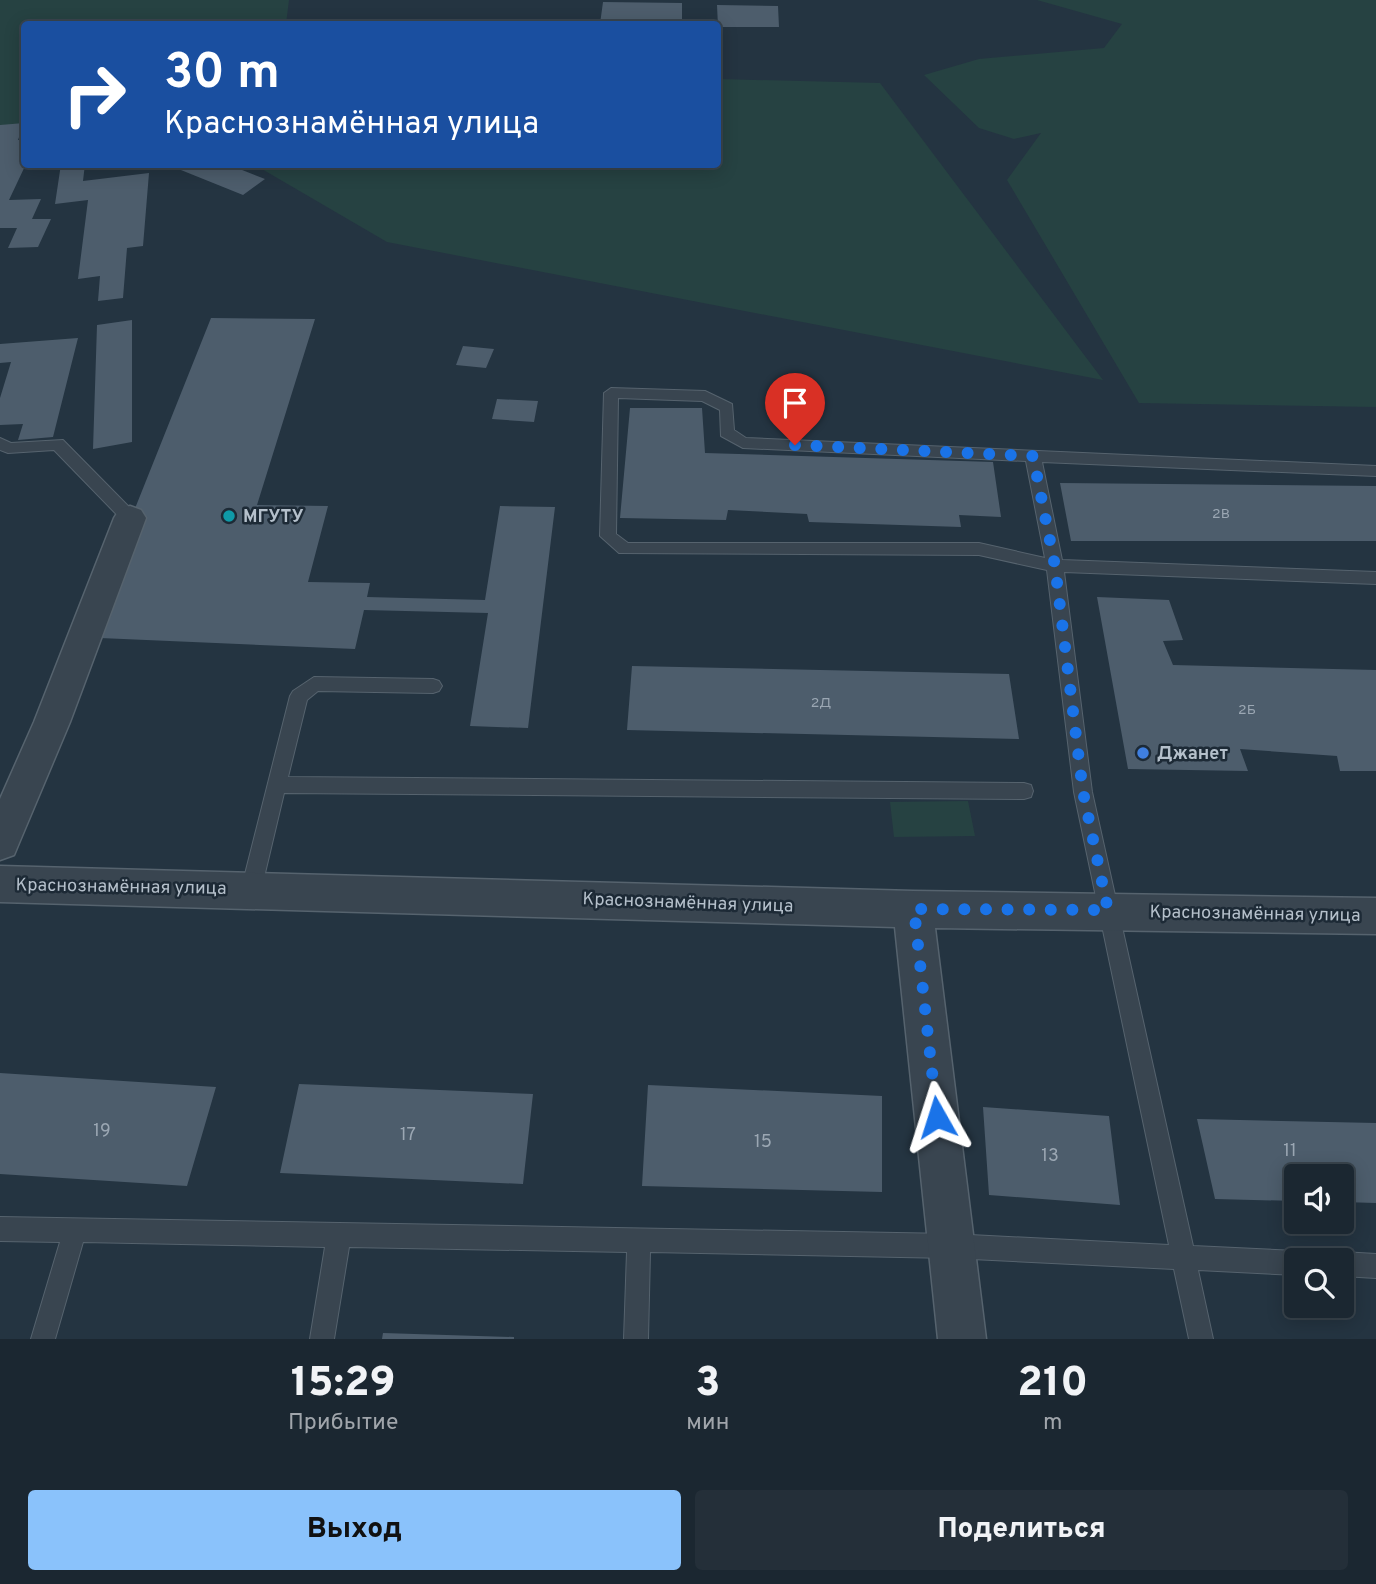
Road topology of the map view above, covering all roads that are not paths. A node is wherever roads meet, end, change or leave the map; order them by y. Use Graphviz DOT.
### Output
graph roads {
  1 [pos="0,443"];
  2 [pos="1033,456"];
  3 [pos="1376,471"];
  4 [pos="130,518"];
  5 [pos="1055,566"];
  6 [pos="1376,578"];
  7 [pos="433,686"];
  8 [pos="276,785"];
  9 [pos="1024,791"];
  10 [pos="0,843"];
  11 [pos="0,884"];
  12 [pos="251,890"];
  13 [pos="914,909"];
  14 [pos="1108,910"];
  15 [pos="1376,916"];
  16 [pos="0,1229"];
  17 [pos="75,1230"];
  18 [pos="339,1235"];
  19 [pos="639,1241"];
  20 [pos="951,1246"];
  21 [pos="1184,1258"];
  22 [pos="1284,1262"];
  23 [pos="1354,1265"];
  24 [pos="1376,1266"];
  25 [pos="43,1339"];
  26 [pos="321,1339"];
  27 [pos="636,1339"];
  28 [pos="962,1339"];
  29 [pos="1201,1339"];
  1 -- 4 [label="lane"];
  2 -- 3 [label="lane"];
  2 -- 5 [label="lane"];
  2 -- 5 [label="lane"];
  4 -- 10 [label="street"];
  5 -- 6 [label="lane"];
  5 -- 14 [label="lane"];
  7 -- 8 [label="lane"];
  8 -- 9 [label="lane"];
  8 -- 12 [label="lane"];
  11 -- 12 [label="street, Краснознамённая улица"];
  12 -- 13 [label="street, Краснознамённая улица"];
  13 -- 14 [label="street, Краснознамённая улица"];
  13 -- 20 [label="street"];
  14 -- 15 [label="street, Краснознамённая улица"];
  14 -- 21 [label="lane"];
  16 -- 17 [label="lane"];
  17 -- 18 [label="lane"];
  17 -- 25 [label="lane"];
  18 -- 19 [label="lane"];
  18 -- 26 [label="lane"];
  19 -- 20 [label="lane"];
  19 -- 27 [label="lane"];
  20 -- 21 [label="lane"];
  20 -- 28 [label="street"];
  21 -- 22 [label="lane"];
  21 -- 29 [label="lane"];
  23 -- 24 [label="lane"];
}
